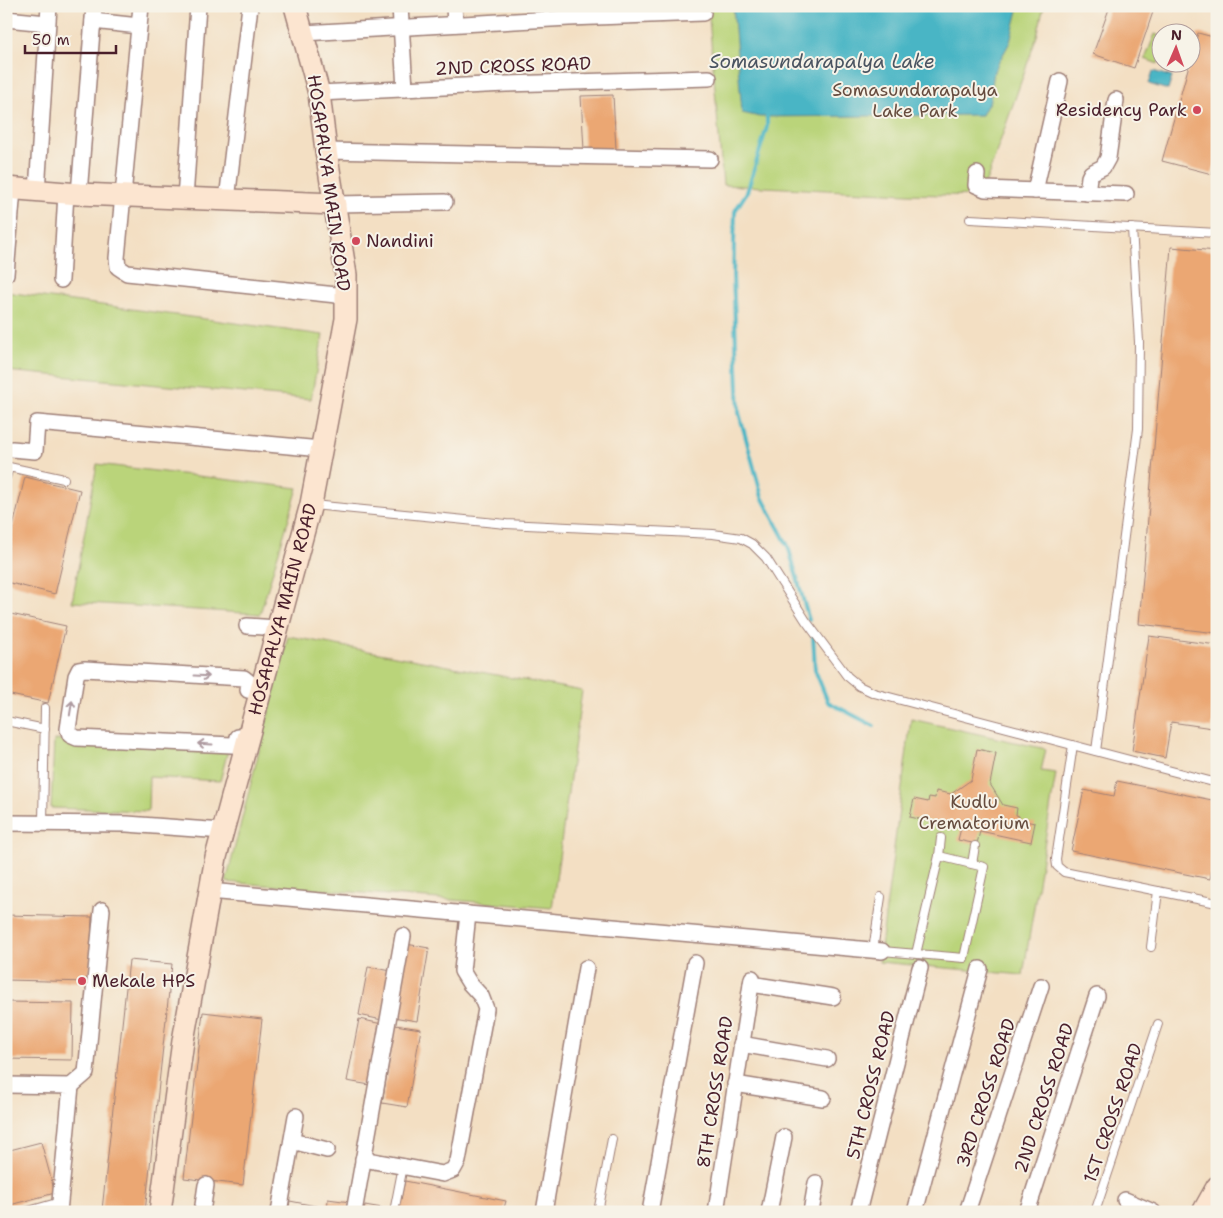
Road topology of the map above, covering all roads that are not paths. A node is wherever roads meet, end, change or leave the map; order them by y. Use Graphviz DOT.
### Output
graph roads {
  1 [pos="49,6"];
  2 [pos="141,6"];
  3 [pos="198,6"];
  4 [pos="250,6"];
  5 [pos="296,6"];
  6 [pos="400,6"];
  7 [pos="454,6"];
  8 [pos="683,10"];
  9 [pos="627,11"];
  10 [pos="569,12"];
  11 [pos="703,13"];
  12 [pos="93,14"];
  13 [pos="513,14"];
  14 [pos="6,19"];
  15 [pos="47,23"];
  16 [pos="455,24"];
  17 [pos="139,26"];
  18 [pos="401,27"];
  19 [pos="303,33"];
  20 [pos="709,78"];
  21 [pos="1060,82"];
  22 [pos="405,89"];
  23 [pos="319,93"];
  24 [pos="1116,100"];
  25 [pos="326,151"];
  26 [pos="710,159"];
  27 [pos="977,174"];
  28 [pos="10,189"];
  29 [pos="37,191"];
  30 [pos="1035,191"];
  31 [pos="1087,193"];
  32 [pos="73,194"];
  33 [pos="1126,194"];
  34 [pos="124,196"];
  35 [pos="185,198"];
  36 [pos="227,200"];
  37 [pos="445,202"];
  38 [pos="334,204"];
  39 [pos="970,220"];
  40 [pos="1132,228"];
  41 [pos="1217,233"];
  42 [pos="6,274"];
  43 [pos="61,280"];
  44 [pos="346,296"];
  45 [pos="12,449"];
  46 [pos="321,449"];
  47 [pos="6,477"];
  48 [pos="64,479"];
  49 [pos="310,504"];
  50 [pos="247,626"];
  51 [pos="277,628"];
  52 [pos="260,692"];
  53 [pos="45,708"];
  54 [pos="6,721"];
  55 [pos="45,729"];
  56 [pos="248,737"];
  57 [pos="1073,745"];
  58 [pos="1096,751"];
  59 [pos="1217,783"];
  60 [pos="6,823"];
  61 [pos="43,823"];
  62 [pos="222,831"];
  63 [pos="941,838"];
  64 [pos="976,846"];
  65 [pos="939,856"];
  66 [pos="972,864"];
  67 [pos="210,891"];
  68 [pos="1158,892"];
  69 [pos="881,897"];
  70 [pos="1217,903"];
  71 [pos="102,910"];
  72 [pos="468,914"];
  73 [pos="403,936"];
  74 [pos="1151,947"];
  75 [pos="878,950"];
  76 [pos="918,961"];
  77 [pos="695,963"];
  78 [pos="586,968"];
  79 [pos="980,969"];
  80 [pos="1041,986"];
  81 [pos="1096,996"];
  82 [pos="833,997"];
  83 [pos="1158,1024"];
  84 [pos="741,1044"];
  85 [pos="827,1059"];
  86 [pos="735,1084"];
  87 [pos="6,1085"];
  88 [pos="71,1086"];
  89 [pos="823,1098"];
  90 [pos="296,1116"];
  91 [pos="784,1137"];
  92 [pos="612,1139"];
  93 [pos="292,1141"];
  94 [pos="327,1150"];
  95 [pos="363,1159"];
  96 [pos="403,1166"];
  97 [pos="816,1182"];
  98 [pos="206,1185"];
  99 [pos="1216,1190"];
  100 [pos="1125,1200"];
  101 [pos="60,1207"];
  102 [pos="25,1212"];
  103 [pos="160,1212"];
  104 [pos="202,1212"];
  105 [pos="280,1212"];
  106 [pos="354,1212"];
  107 [pos="394,1212"];
  108 [pos="544,1212"];
  109 [pos="598,1212"];
  110 [pos="650,1212"];
  111 [pos="716,1212"];
  112 [pos="769,1212"];
  113 [pos="811,1212"];
  114 [pos="858,1212"];
  115 [pos="915,1212"];
  116 [pos="967,1212"];
  117 [pos="1026,1212"];
  118 [pos="1095,1212"];
  119 [pos="1154,1212"];
  120 [pos="1202,1212"];
  1 -- 15 [label="street"];
  2 -- 17 [label="street"];
  3 -- 35 [label="street"];
  4 -- 36 [label="street"];
  5 -- 19 [label="street, HOSAPALYA MAIN ROAD"];
  6 -- 18 [label="street"];
  7 -- 16 [label="street"];
  8 -- 9 [label="street"];
  8 -- 11 [label="street"];
  9 -- 10 [label="street"];
  10 -- 13 [label="street"];
  12 -- 17 [label="street"];
  12 -- 32 [label="street"];
  13 -- 16 [label="street"];
  14 -- 15 [label="street"];
  15 -- 29 [label="street"];
  16 -- 18 [label="street"];
  17 -- 34 [label="street"];
  18 -- 19 [label="street"];
  18 -- 22 [label="street"];
  19 -- 23 [label="street, HOSAPALYA MAIN ROAD"];
  20 -- 22 [label="street, 2ND CROSS ROAD"];
  21 -- 30 [label="street"];
  22 -- 23 [label="street, 2ND CROSS ROAD"];
  23 -- 25 [label="street, HOSAPALYA MAIN ROAD"];
  24 -- 31 [label="street"];
  25 -- 26 [label="street"];
  25 -- 38 [label="street, HOSAPALYA MAIN ROAD"];
  27 -- 30 [label="street"];
  28 -- 29 [label="street"];
  28 -- 42 [label="street"];
  29 -- 32 [label="street"];
  30 -- 31 [label="street"];
  31 -- 33 [label="street"];
  32 -- 34 [label="street"];
  32 -- 43 [label="street"];
  34 -- 35 [label="street"];
  34 -- 44 [label="street"];
  35 -- 36 [label="street"];
  36 -- 38 [label="street"];
  37 -- 38 [label="street"];
  38 -- 44 [label="street, HOSAPALYA MAIN ROAD"];
  39 -- 40 [label="lane"];
  40 -- 41 [label="lane"];
  40 -- 58 [label="lane"];
  44 -- 46 [label="street, HOSAPALYA MAIN ROAD"];
  45 -- 46 [label="street"];
  46 -- 49 [label="street, HOSAPALYA MAIN ROAD"];
  47 -- 48 [label="lane"];
  49 -- 51 [label="street, HOSAPALYA MAIN ROAD"];
  49 -- 57 [label="lane"];
  50 -- 51 [label="street"];
  51 -- 52 [label="street, HOSAPALYA MAIN ROAD"];
  52 -- 56 [label="street, HOSAPALYA MAIN ROAD"];
  56 -- 52 [label="street, one-way"];
  53 -- 55 [label="lane"];
  54 -- 55 [label="lane"];
  55 -- 61 [label="lane"];
  56 -- 62 [label="street, HOSAPALYA MAIN ROAD"];
  57 -- 58 [label="lane"];
  57 -- 68 [label="lane"];
  58 -- 59 [label="lane"];
  60 -- 61 [label="street"];
  61 -- 62 [label="street"];
  62 -- 67 [label="street, HOSAPALYA MAIN ROAD"];
  63 -- 65 [label="lane"];
  64 -- 66 [label="lane"];
  65 -- 66 [label="lane"];
  65 -- 76 [label="lane"];
  66 -- 76 [label="lane"];
  67 -- 72 [label="street"];
  67 -- 103 [label="street, HOSAPALYA MAIN ROAD"];
  68 -- 70 [label="lane"];
  68 -- 74 [label="lane"];
  69 -- 75 [label="lane"];
  71 -- 88 [label="street"];
  72 -- 75 [label="street"];
  72 -- 96 [label="street"];
  73 -- 95 [label="street"];
  75 -- 76 [label="lane"];
  76 -- 114 [label="street, 5TH CROSS ROAD"];
  77 -- 110 [label="street"];
  78 -- 108 [label="street"];
  79 -- 115 [label="street"];
  80 -- 116 [label="street, 3RD CROSS ROAD"];
  81 -- 117 [label="street, 2ND CROSS ROAD"];
  82 -- 84 [label="street, 8TH CROSS ROAD"];
  83 -- 118 [label="lane, 1ST CROSS ROAD"];
  84 -- 85 [label="street"];
  84 -- 86 [label="street, 8TH CROSS ROAD"];
  86 -- 89 [label="street"];
  86 -- 111 [label="street, 8TH CROSS ROAD"];
  87 -- 88 [label="street"];
  88 -- 101 [label="street"];
  90 -- 93 [label="street"];
  91 -- 112 [label="street"];
  92 -- 109 [label="lane"];
  93 -- 94 [label="street"];
  93 -- 105 [label="street"];
  95 -- 96 [label="street"];
  95 -- 106 [label="street"];
  96 -- 107 [label="lane"];
  97 -- 113 [label="street"];
  98 -- 104 [label="street"];
  99 -- 120 [label="street"];
  100 -- 119 [label="street"];
  101 -- 102 [label="lane"];
}
